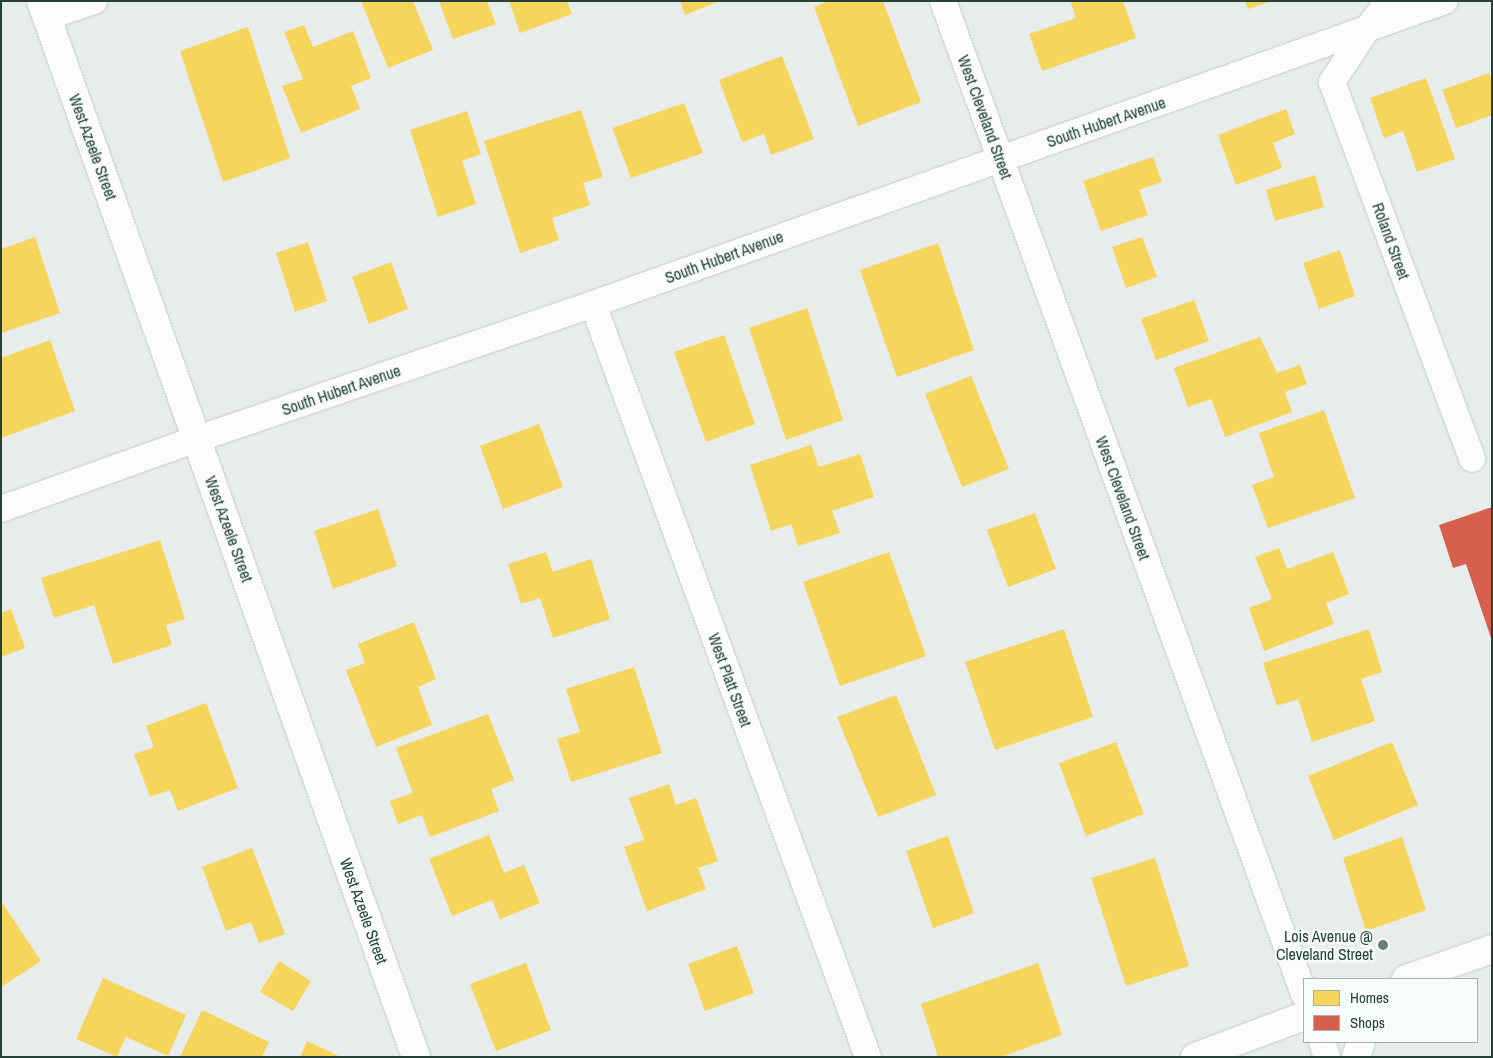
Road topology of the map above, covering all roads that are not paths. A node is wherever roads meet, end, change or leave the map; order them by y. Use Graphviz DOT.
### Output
graph roads {
  1 [pos="94,1"];
  2 [pos="943,1"];
  3 [pos="1389,1"];
  4 [pos="1445,1"];
  5 [pos="44,9"];
  6 [pos="1367,30"];
  7 [pos="1000,159"];
  8 [pos="593,304"];
  9 [pos="197,439"];
  10 [pos="1472,459"];
  11 [pos="1,509"];
  12 [pos="1492,949"];
  13 [pos="1409,978"];
  14 [pos="1303,991"];
  15 [pos="1303,1016"];
  16 [pos="1322,1043"];
  17 [pos="1361,1043"];
  18 [pos="416,1057"];
  19 [pos="868,1057"];
  20 [pos="1195,1057"];
  21 [pos="1327,1057"];
  22 [pos="1356,1057"];
  1 -- 5 [label="street"];
  2 -- 7 [label="street, West Cleveland Street"];
  3 -- 6 [label="street"];
  4 -- 6 [label="street, South Hubert Avenue"];
  5 -- 9 [label="street, West Azeele Street"];
  6 -- 7 [label="street, South Hubert Avenue"];
  6 -- 10 [label="street, Roland Street"];
  7 -- 8 [label="street, South Hubert Avenue"];
  7 -- 14 [label="street, West Cleveland Street"];
  8 -- 9 [label="street, South Hubert Avenue"];
  8 -- 19 [label="street, West Platt Street"];
  9 -- 11 [label="street, South Hubert Avenue"];
  9 -- 18 [label="street, West Azeele Street"];
  12 -- 13 [label="street"];
  15 -- 20 [label="street"];
  16 -- 21 [label="street"];
  17 -- 22 [label="street"];
}
